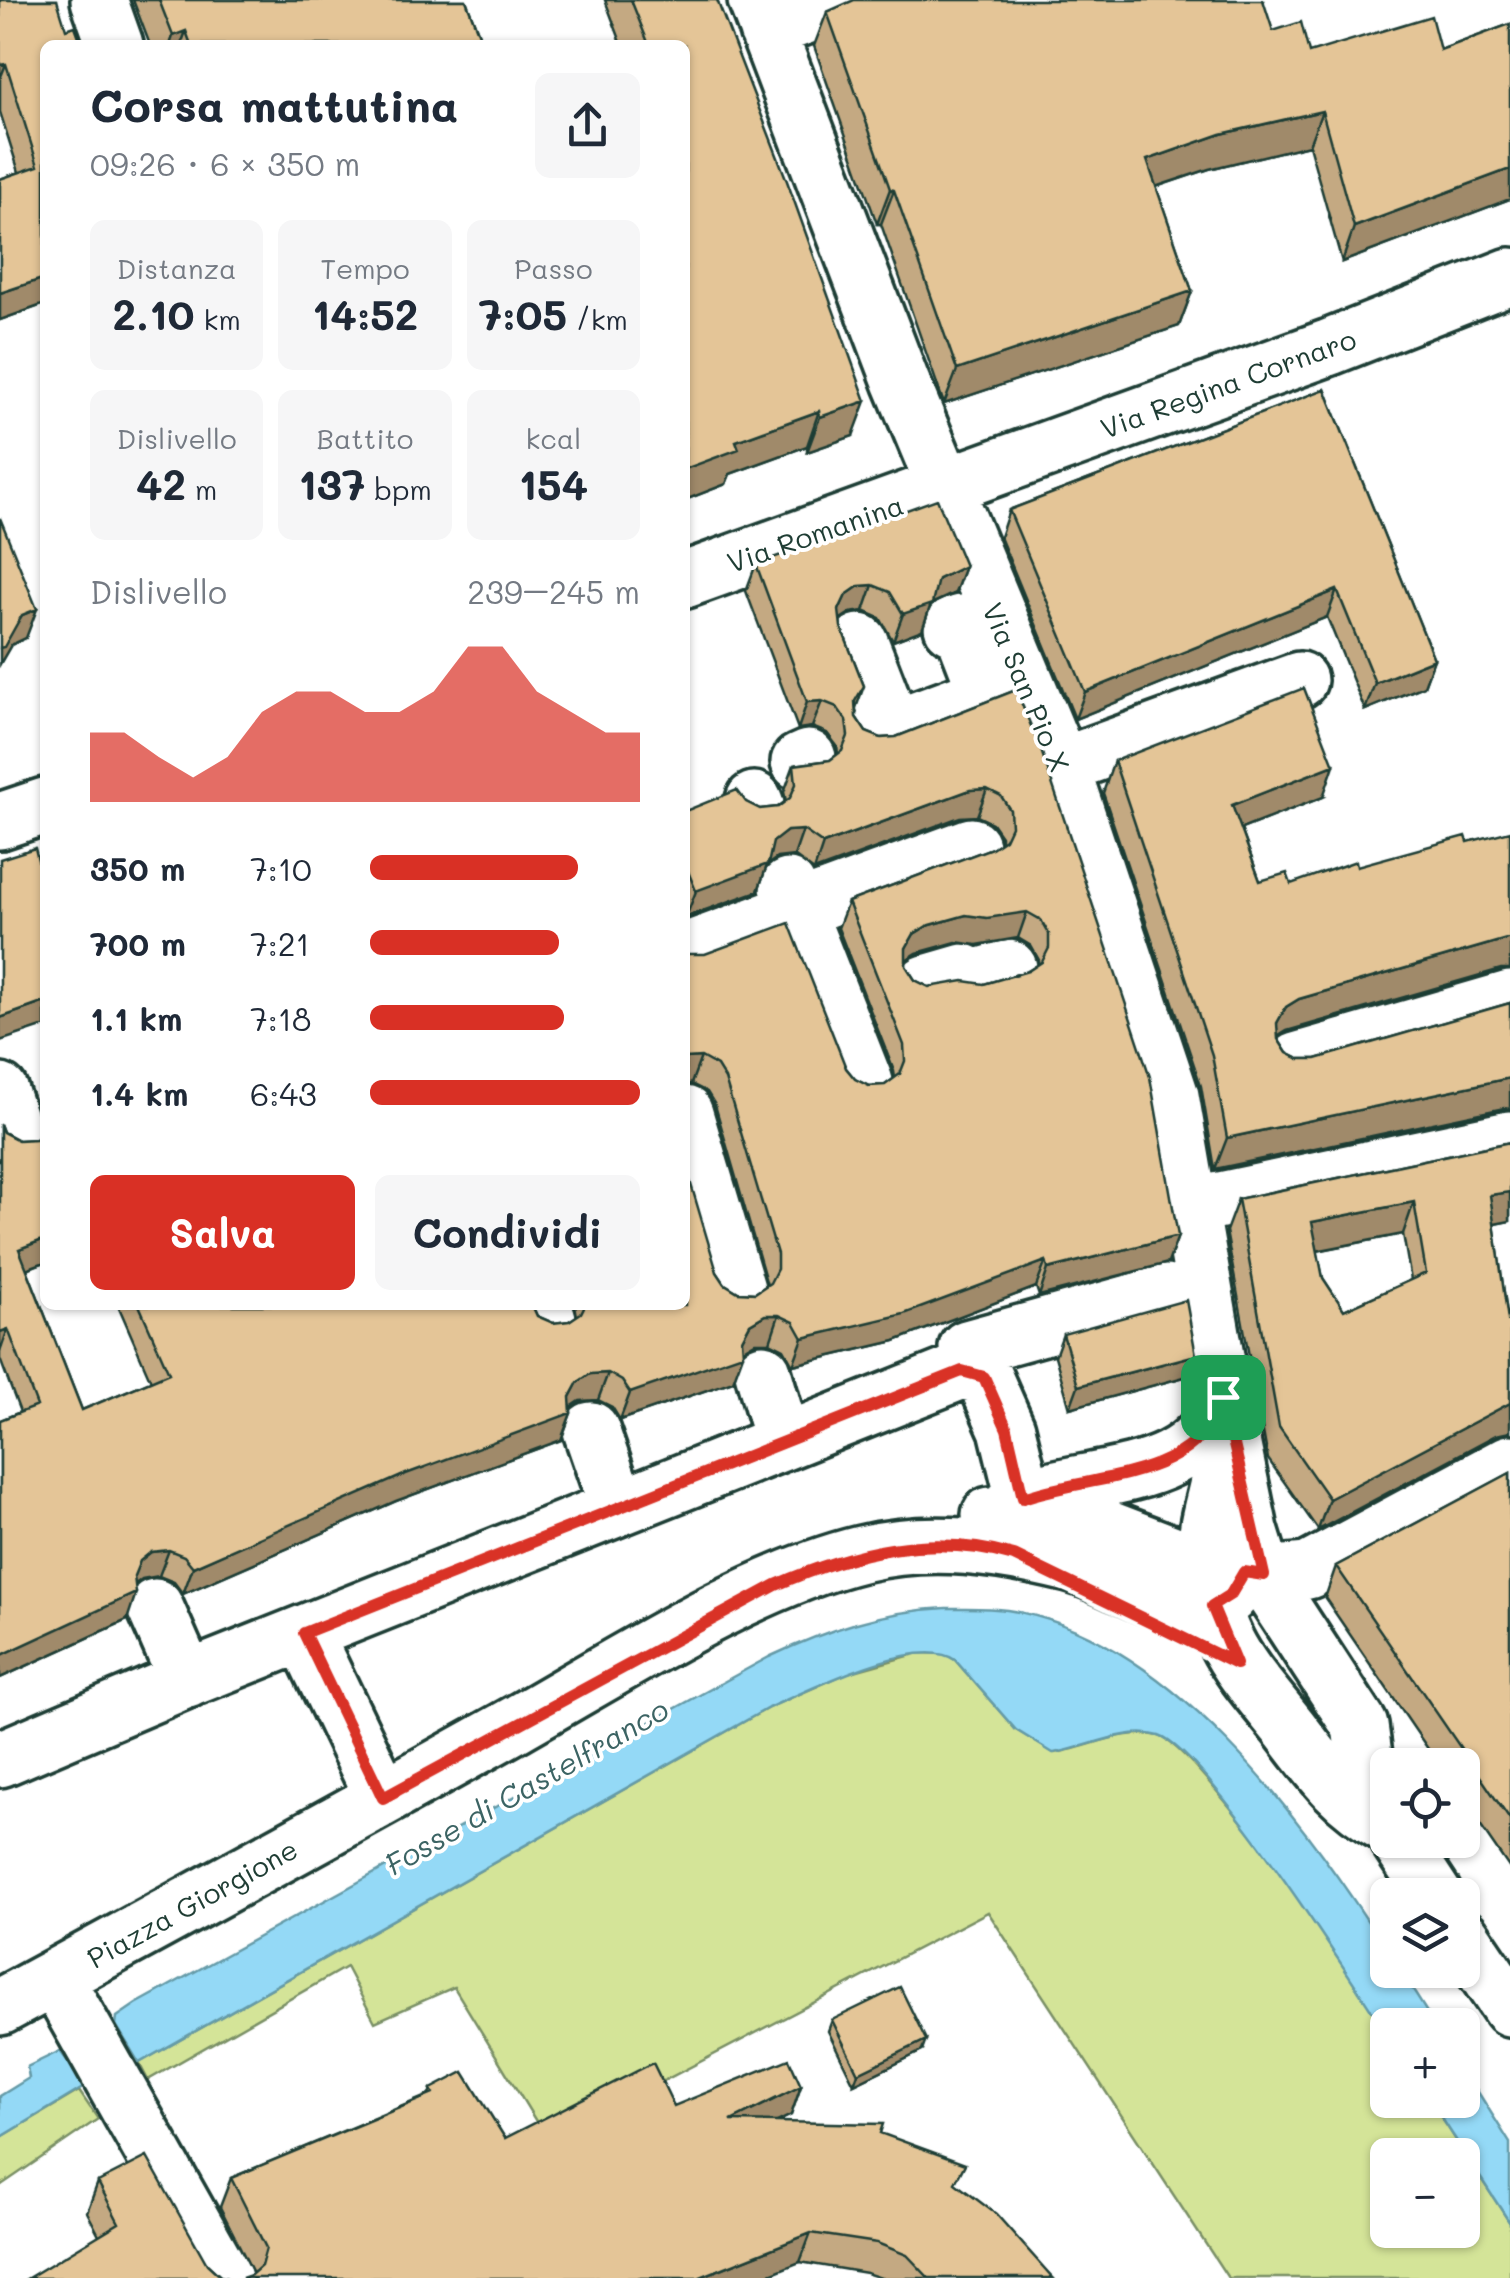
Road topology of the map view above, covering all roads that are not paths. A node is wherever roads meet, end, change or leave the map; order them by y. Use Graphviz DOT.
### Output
graph roads {
  1 [pos="98,0"];
  2 [pos="850,0"];
  3 [pos="762,15"];
  4 [pos="114,40"];
  5 [pos="1510,276"];
  6 [pos="945,487"];
  7 [pos="690,578"];
  8 [pos="952,626"];
  9 [pos="860,642"];
  10 [pos="1299,680"];
  11 [pos="1061,766"];
  12 [pos="40,808"];
  13 [pos="0,821"];
  14 [pos="971,846"];
  15 [pos="793,899"];
  16 [pos="690,949"];
  17 [pos="1009,968"];
  18 [pos="926,983"];
  19 [pos="1510,1000"];
  20 [pos="1296,1061"];
  21 [pos="865,1082"];
  22 [pos="690,1131"];
  23 [pos="1510,1139"];
  24 [pos="1216,1201"];
  25 [pos="737,1289"];
  26 [pos="1166,1292"];
  27 [pos="967,1347"];
  28 [pos="763,1372"];
  29 [pos="1223,1397"];
  30 [pos="590,1430"];
  31 [pos="784,1442"];
  32 [pos="1510,1463"];
  33 [pos="618,1508"];
  34 [pos="1013,1521"];
  35 [pos="1231,1569"];
  36 [pos="155,1606"];
  37 [pos="304,1633"];
  38 [pos="1236,1664"];
  39 [pos="188,1680"];
  40 [pos="2,1752"];
  41 [pos="383,1798"];
  42 [pos="1480,1964"];
  43 [pos="55,1978"];
  44 [pos="0,2008"];
  45 [pos="1510,2008"];
  46 [pos="224,2278"];
  1 -- 4 [label="street"];
  2 -- 3 [label="street"];
  3 -- 6 [label="street, Via San Pio X"];
  5 -- 6 [label="street, Via Regina Cornaro"];
  6 -- 7 [label="street, Via Romanina"];
  6 -- 11 [label="street, Via San Pio X"];
  8 -- 9 [label="street"];
  10 -- 11 [label="street"];
  11 -- 29 [label="street, Via San Pio X"];
  12 -- 13 [label="street"];
  14 -- 15 [label="street"];
  15 -- 16 [label="street"];
  15 -- 21 [label="street"];
  17 -- 18 [label="street"];
  19 -- 20 [label="street"];
  22 -- 25 [label="street"];
  23 -- 24 [label="street"];
  26 -- 27 [label="street"];
  27 -- 31 [label="street"];
  27 -- 34 [label="street"];
  28 -- 31 [label="street"];
  29 -- 34 [label="street, Piazza Giorgione"];
  29 -- 35 [label="street, Via San Pio X"];
  30 -- 33 [label="street"];
  31 -- 33 [label="street"];
  32 -- 35 [label="street"];
  33 -- 37 [label="street"];
  34 -- 35 [label="street"];
  34 -- 38 [label="street"];
  34 -- 41 [label="street, Piazza Giorgione"];
  35 -- 38 [label="street"];
  35 -- 38 [label="street"];
  36 -- 39 [label="street"];
  37 -- 39 [label="street"];
  37 -- 41 [label="street"];
  39 -- 40 [label="street"];
  41 -- 43 [label="street, Piazza Giorgione"];
  42 -- 45 [label="street"];
  43 -- 44 [label="street, Piazza Giorgione"];
  43 -- 46 [label="street"];
}
